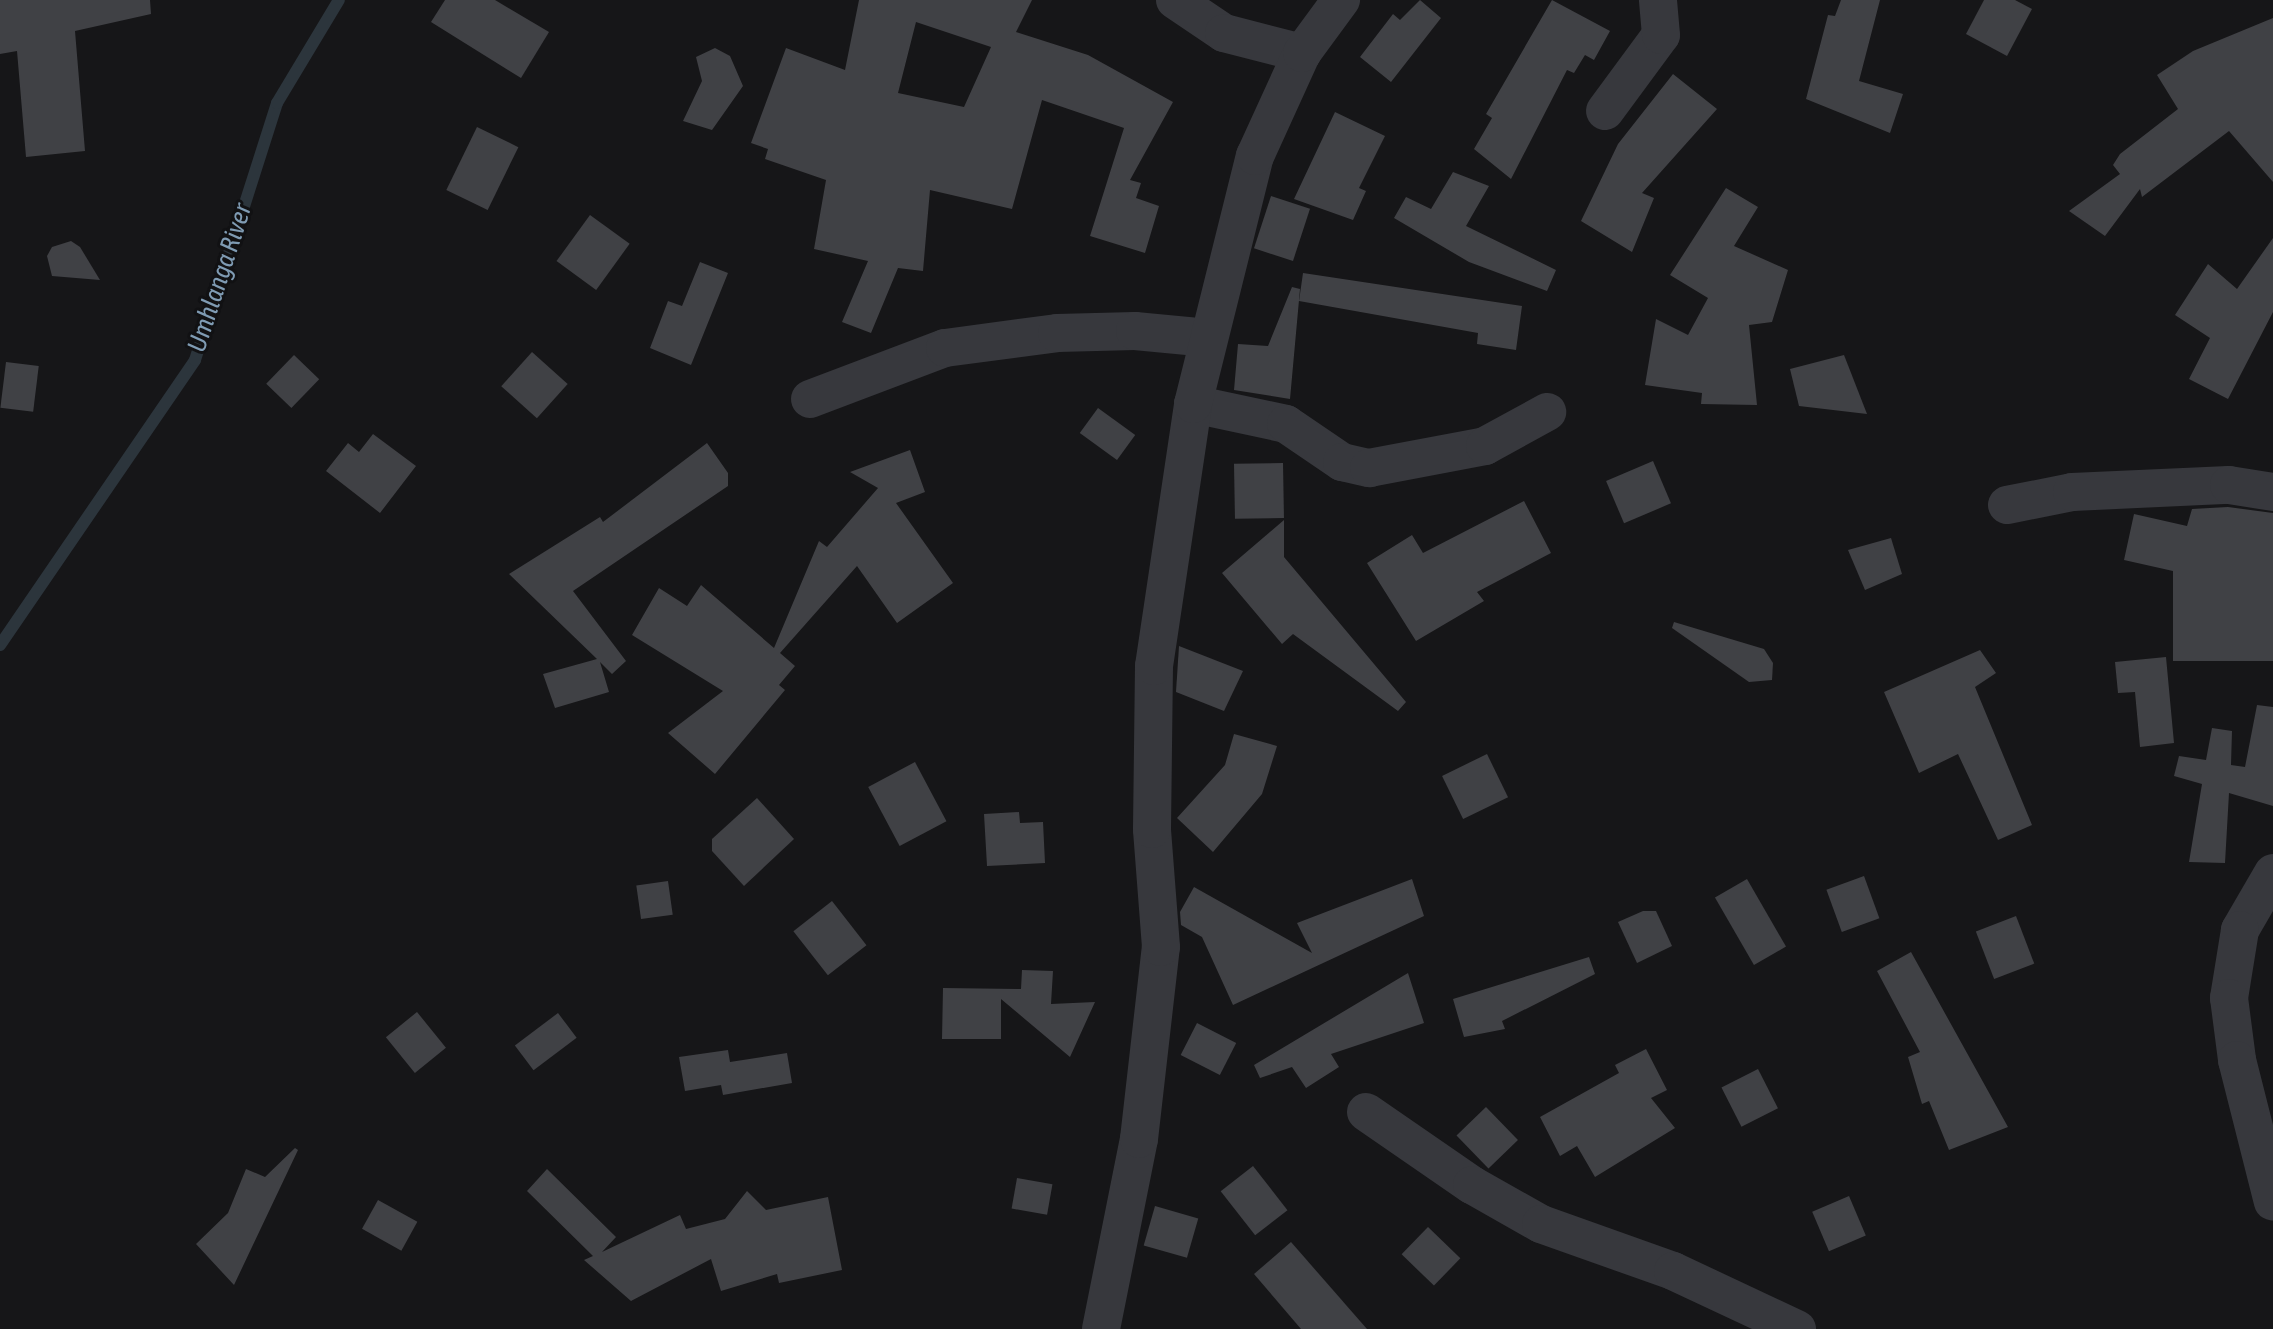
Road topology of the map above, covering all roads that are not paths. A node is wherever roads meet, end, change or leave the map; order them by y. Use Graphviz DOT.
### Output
graph roads {
  1 [pos="1175,0"];
  2 [pos="1341,0"];
  3 [pos="1658,0"];
  4 [pos="1302,53"];
  5 [pos="1605,111"];
  6 [pos="1209,338"];
  7 [pos="810,399"];
  8 [pos="1193,404"];
  9 [pos="1547,412"];
  10 [pos="2273,492"];
  11 [pos="2007,505"];
  12 [pos="2273,873"];
  13 [pos="1366,1112"];
  14 [pos="2273,1202"];
  15 [pos="1101,1329"];
  16 [pos="1797,1329"];
  1 -- 4 [label="street"];
  2 -- 4 [label="street"];
  3 -- 5 [label="street"];
  4 -- 6 [label="street"];
  6 -- 7 [label="street"];
  6 -- 8 [label="street"];
  8 -- 9 [label="street"];
  8 -- 15 [label="street"];
  10 -- 11 [label="street"];
  12 -- 14 [label="street"];
  13 -- 16 [label="street"];
}
